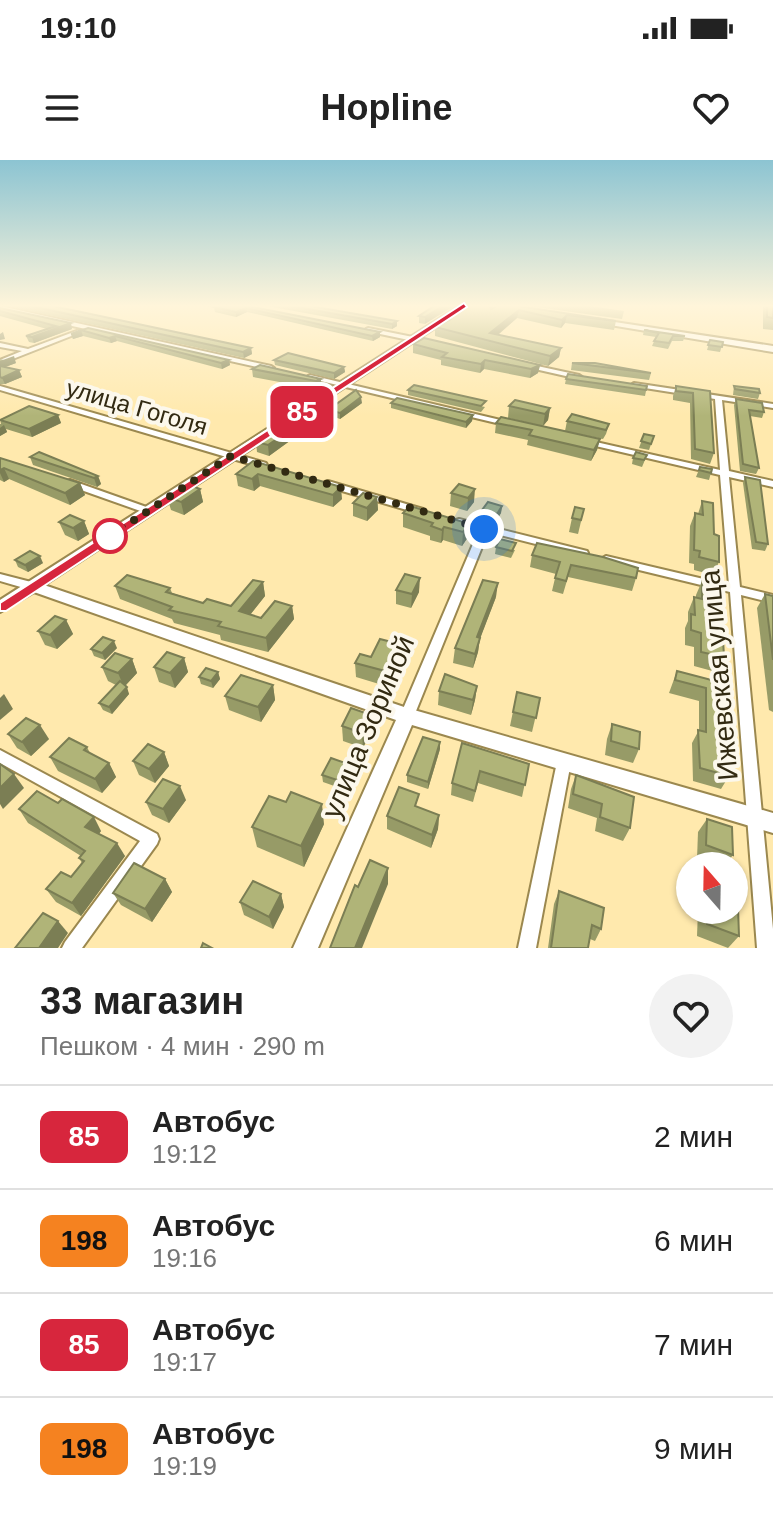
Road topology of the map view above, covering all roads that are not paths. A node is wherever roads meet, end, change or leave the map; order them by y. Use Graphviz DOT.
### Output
graph roads {
  1 [pos="50,343"];
  2 [pos="159,343"];
  3 [pos="410,343"];
  4 [pos="733,343"];
  5 [pos="0,345"];
  6 [pos="773,349"];
  7 [pos="29,351"];
  8 [pos="0,362"];
  9 [pos="517,364"];
  10 [pos="287,372"];
  11 [pos="302,375"];
  12 [pos="593,379"];
  13 [pos="624,384"];
  14 [pos="344,385"];
  15 [pos="0,388"];
  16 [pos="718,398"];
  17 [pos="773,406"];
  18 [pos="513,425"];
  19 [pos="574,439"];
  20 [pos="231,456"];
  21 [pos="276,469"];
  22 [pos="726,475"];
  23 [pos="54,478"];
  24 [pos="321,482"];
  25 [pos="773,484"];
  26 [pos="149,511"];
  27 [pos="425,512"];
  28 [pos="455,521"];
  29 [pos="484,529"];
  30 [pos="0,577"];
  31 [pos="31,586"];
  32 [pos="735,590"];
  33 [pos="773,599"];
  34 [pos="0,607"];
  35 [pos="407,716"];
  36 [pos="0,756"];
  37 [pos="564,762"];
  38 [pos="765,821"];
  39 [pos="71,948"];
  40 [pos="305,948"];
  41 [pos="527,948"];
  42 [pos="766,948"];
  1 -- 7 [label="street"];
  2 -- 10 [label="street"];
  3 -- 14 [label="main road"];
  4 -- 6 [label="main road"];
  5 -- 7 [label="street"];
  7 -- 8 [label="street"];
  9 -- 12 [label="street"];
  11 -- 14 [label="street"];
  13 -- 16 [label="street"];
  14 -- 18 [label="street"];
  14 -- 20 [label="main road"];
  15 -- 20 [label="street, улица Гоголя"];
  16 -- 17 [label="street"];
  16 -- 22 [label="street, Ижевская улица"];
  19 -- 22 [label="street"];
  20 -- 21 [label="street, улица Гоголя"];
  20 -- 26 [label="main road"];
  22 -- 25 [label="street"];
  22 -- 32 [label="street, Ижевская улица"];
  23 -- 26 [label="street"];
  24 -- 27 [label="street"];
  26 -- 31 [label="main road"];
  28 -- 29 [label="street"];
  29 -- 32 [label="street"];
  29 -- 35 [label="street, улица Зориной"];
  30 -- 31 [label="street"];
  31 -- 34 [label="main road"];
  31 -- 35 [label="main road"];
  32 -- 33 [label="street"];
  32 -- 38 [label="street, Ижевская улица"];
  35 -- 37 [label="main road"];
  35 -- 40 [label="main road, улица Зориной"];
  36 -- 39 [label="street"];
  37 -- 38 [label="main road"];
  37 -- 41 [label="street"];
  38 -- 42 [label="street, Ижевская улица"];
}
